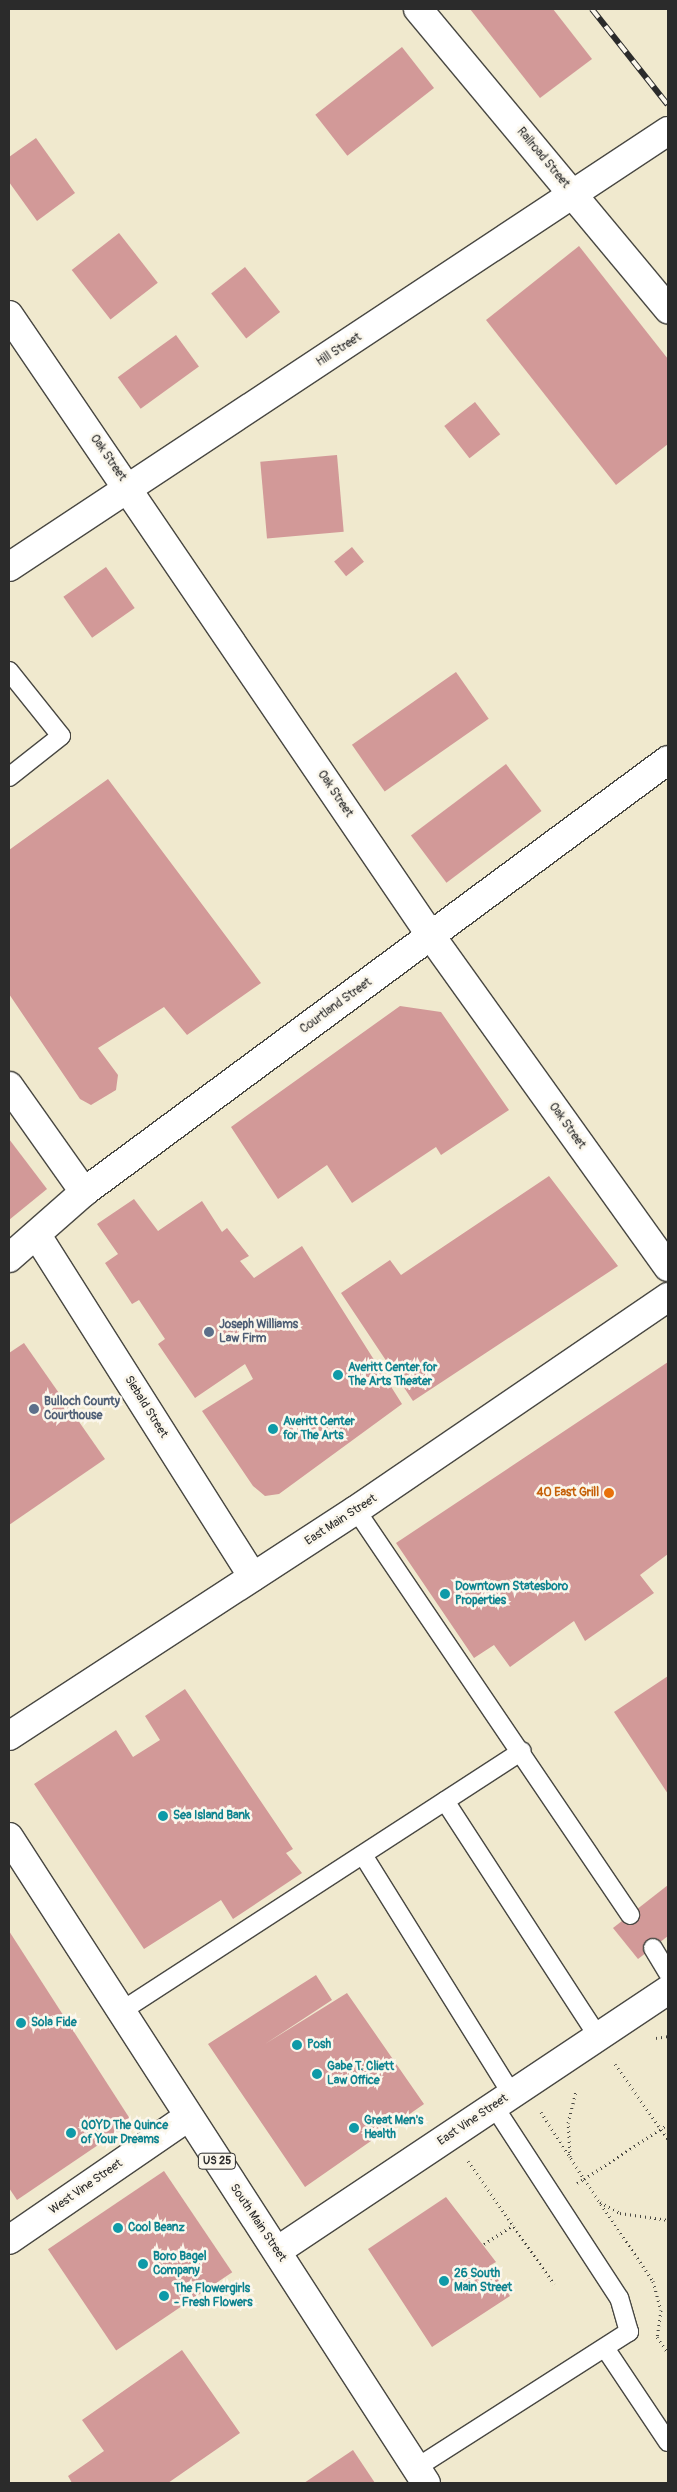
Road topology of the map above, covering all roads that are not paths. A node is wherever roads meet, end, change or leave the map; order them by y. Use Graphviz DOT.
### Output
graph roads {
  1 [pos="418,9"];
  2 [pos="668,131"];
  3 [pos="574,195"];
  4 [pos="668,308"];
  5 [pos="9,315"];
  6 [pos="128,488"];
  7 [pos="9,567"];
  8 [pos="9,671"];
  9 [pos="668,760"];
  10 [pos="9,777"];
  11 [pos="431,936"];
  12 [pos="9,1086"];
  13 [pos="84,1192"];
  14 [pos="38,1237"];
  15 [pos="9,1258"];
  16 [pos="668,1267"];
  17 [pos="668,1297"];
  18 [pos="356,1510"];
  19 [pos="253,1577"];
  20 [pos="9,1736"];
  21 [pos="522,1751"];
  22 [pos="445,1801"];
  23 [pos="9,1837"];
  24 [pos="363,1855"];
  25 [pos="630,1915"];
  26 [pos="653,1948"];
  27 [pos="668,1973"];
  28 [pos="668,1990"];
  29 [pos="120,2012"];
  30 [pos="598,2036"];
  31 [pos="503,2100"];
  32 [pos="188,2117"];
  33 [pos="13,2228"];
  34 [pos="277,2251"];
  35 [pos="605,2348"];
  36 [pos="668,2442"];
  37 [pos="421,2475"];
  1 -- 3 [label="street, Railroad Street"];
  2 -- 3 [label="street, Hill Street"];
  3 -- 4 [label="street, Railroad Street"];
  3 -- 6 [label="street, Hill Street"];
  5 -- 6 [label="street, Oak Street"];
  6 -- 7 [label="street, Hill Street"];
  6 -- 11 [label="street, Oak Street"];
  8 -- 10 [label="lane"];
  9 -- 11 [label="street, Courtland Street"];
  11 -- 13 [label="street, Courtland Street"];
  11 -- 16 [label="street, Oak Street"];
  12 -- 13 [label="street"];
  13 -- 14 [label="street, Courtland Street"];
  14 -- 15 [label="street, Courtland Street"];
  14 -- 19 [label="street, Siebald Street"];
  17 -- 18 [label="street, East Main Street"];
  18 -- 19 [label="street, East Main Street"];
  18 -- 21 [label="lane"];
  19 -- 20 [label="street, East Main Street"];
  21 -- 22 [label="lane"];
  21 -- 25 [label="lane"];
  22 -- 24 [label="lane"];
  22 -- 30 [label="lane"];
  23 -- 29 [label="street, South Main Street / US 25"];
  24 -- 29 [label="lane"];
  24 -- 31 [label="lane"];
  26 -- 27 [label="lane"];
  28 -- 30 [label="street, East Vine Street"];
  29 -- 32 [label="street, South Main Street / US 25"];
  30 -- 31 [label="street, East Vine Street"];
  31 -- 34 [label="street, East Vine Street"];
  31 -- 35 [label="lane"];
  32 -- 33 [label="street, West Vine Street"];
  32 -- 34 [label="street, South Main Street / US 25"];
  34 -- 37 [label="street, South Main Street / US 25"];
  35 -- 36 [label="lane"];
  35 -- 37 [label="lane"];
}
